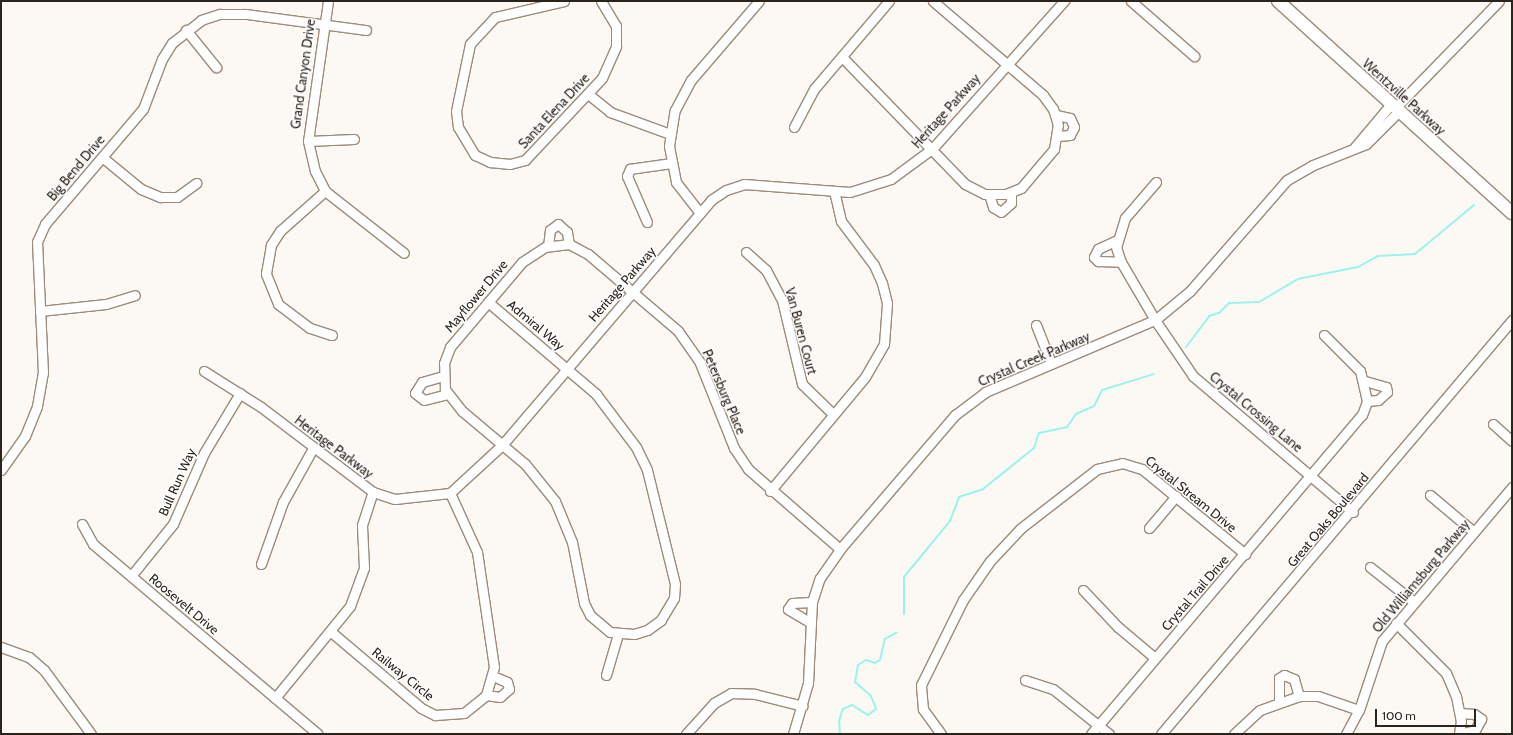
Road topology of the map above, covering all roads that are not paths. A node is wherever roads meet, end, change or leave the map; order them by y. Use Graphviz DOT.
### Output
graph roads {
  1 [pos="328,1"];
  2 [pos="564,1"];
  3 [pos="600,1"];
  4 [pos="759,1"];
  5 [pos="889,1"];
  6 [pos="933,1"];
  7 [pos="1064,1"];
  8 [pos="1131,1"];
  9 [pos="1278,1"];
  10 [pos="1499,1"];
  11 [pos="322,24"];
  12 [pos="186,30"];
  13 [pos="366,30"];
  14 [pos="1194,56"];
  15 [pos="842,57"];
  16 [pos="1006,64"];
  17 [pos="216,67"];
  18 [pos="588,94"];
  19 [pos="1395,108"];
  20 [pos="1056,114"];
  21 [pos="794,127"];
  22 [pos="670,134"];
  23 [pos="1057,136"];
  24 [pos="354,139"];
  25 [pos="308,141"];
  26 [pos="933,148"];
  27 [pos="102,157"];
  28 [pos="672,163"];
  29 [pos="1156,182"];
  30 [pos="196,183"];
  31 [pos="325,190"];
  32 [pos="834,191"];
  33 [pos="1011,192"];
  34 [pos="990,194"];
  35 [pos="700,213"];
  36 [pos="1512,213"];
  37 [pos="647,222"];
  38 [pos="1117,240"];
  39 [pos="569,244"];
  40 [pos="548,246"];
  41 [pos="746,252"];
  42 [pos="404,253"];
  43 [pos="1120,262"];
  44 [pos="633,291"];
  45 [pos="135,295"];
  46 [pos="488,302"];
  47 [pos="40,310"];
  48 [pos="1155,320"];
  49 [pos="1512,320"];
  50 [pos="1036,325"];
  51 [pos="332,335"];
  52 [pos="1324,335"];
  53 [pos="1051,363"];
  54 [pos="567,369"];
  55 [pos="204,372"];
  56 [pos="443,376"];
  57 [pos="1365,381"];
  58 [pos="240,393"];
  59 [pos="448,394"];
  60 [pos="1367,400"];
  61 [pos="834,414"];
  62 [pos="1493,424"];
  63 [pos="1512,440"];
  64 [pos="502,445"];
  65 [pos="313,448"];
  66 [pos="1,470"];
  67 [pos="1311,476"];
  68 [pos="1512,487"];
  69 [pos="770,491"];
  70 [pos="373,492"];
  71 [pos="450,493"];
  72 [pos="1430,495"];
  73 [pos="1176,496"];
  74 [pos="1353,512"];
  75 [pos="82,524"];
  76 [pos="1149,528"];
  77 [pos="1474,532"];
  78 [pos="840,549"];
  79 [pos="1245,554"];
  80 [pos="261,564"];
  81 [pos="1370,567"];
  82 [pos="131,576"];
  83 [pos="1083,590"];
  84 [pos="812,602"];
  85 [pos="1414,602"];
  86 [pos="1396,623"];
  87 [pos="811,624"];
  88 [pos="330,630"];
  89 [pos="618,634"];
  90 [pos="1,647"];
  91 [pos="1155,658"];
  92 [pos="606,675"];
  93 [pos="493,676"];
  94 [pos="1025,680"];
  95 [pos="486,695"];
  96 [pos="1299,696"];
  97 [pos="276,698"];
  98 [pos="1279,701"];
  99 [pos="803,706"];
  100 [pos="1359,710"];
  101 [pos="1460,713"];
  102 [pos="1098,725"];
  103 [pos="91,734"];
  104 [pos="318,734"];
  105 [pos="686,734"];
  106 [pos="793,734"];
  107 [pos="941,734"];
  108 [pos="1091,734"];
  109 [pos="1109,734"];
  110 [pos="1161,734"];
  111 [pos="1234,734"];
  112 [pos="1346,734"];
  113 [pos="1459,734"];
  1 -- 11 [label="street, Grand Canyon Drive"];
  2 -- 18 [label="street, Santa Elena Drive"];
  3 -- 18 [label="street, Santa Elena Drive"];
  4 -- 22 [label="street"];
  5 -- 15 [label="street"];
  6 -- 16 [label="street"];
  7 -- 16 [label="street, Heritage Parkway"];
  8 -- 14 [label="street"];
  9 -- 19 [label="main road, Wentzville Parkway"];
  10 -- 19 [label="street, Crystal Creek Parkway"];
  11 -- 12 [label="street, Big Bend Drive"];
  11 -- 13 [label="street, Big Bend Drive"];
  11 -- 25 [label="street, Grand Canyon Drive"];
  12 -- 17 [label="street"];
  12 -- 27 [label="street, Big Bend Drive"];
  15 -- 21 [label="street"];
  15 -- 26 [label="street"];
  16 -- 20 [label="street"];
  16 -- 26 [label="street, Heritage Parkway"];
  18 -- 22 [label="street"];
  19 -- 36 [label="main road, Wentzville Parkway"];
  19 -- 48 [label="street, Crystal Creek Parkway"];
  20 -- 23 [label="street"];
  20 -- 23 [label="street"];
  22 -- 28 [label="street"];
  23 -- 33 [label="street"];
  24 -- 25 [label="street"];
  25 -- 31 [label="street, Grand Canyon Drive"];
  26 -- 32 [label="street, Heritage Parkway"];
  26 -- 34 [label="street"];
  27 -- 30 [label="street"];
  27 -- 47 [label="street, Big Bend Drive"];
  28 -- 35 [label="street"];
  28 -- 37 [label="street"];
  29 -- 38 [label="street"];
  31 -- 42 [label="street, Grand Canyon Drive"];
  31 -- 51 [label="street"];
  32 -- 35 [label="street, Heritage Parkway"];
  32 -- 61 [label="street"];
  33 -- 34 [label="street"];
  33 -- 34 [label="street"];
  35 -- 44 [label="street, Heritage Parkway"];
  38 -- 43 [label="street"];
  38 -- 43 [label="street"];
  39 -- 40 [label="street, Mayflower Drive"];
  39 -- 40 [label="street"];
  39 -- 44 [label="street"];
  40 -- 46 [label="street, Mayflower Drive"];
  41 -- 61 [label="street, Van Buren Court"];
  43 -- 48 [label="street, Crystal Crossing Lane"];
  44 -- 54 [label="street, Heritage Parkway"];
  44 -- 69 [label="street, Petersburg Place"];
  45 -- 47 [label="street"];
  46 -- 54 [label="street, Admiral Way"];
  46 -- 56 [label="street, Mayflower Drive"];
  47 -- 66 [label="street, Big Bend Drive"];
  48 -- 53 [label="street, Crystal Creek Parkway"];
  48 -- 67 [label="street, Crystal Crossing Lane"];
  49 -- 74 [label="street, Great Oaks Boulevard"];
  50 -- 53 [label="street"];
  52 -- 57 [label="street"];
  53 -- 78 [label="street, Crystal Creek Parkway"];
  54 -- 64 [label="street, Heritage Parkway"];
  54 -- 89 [label="street, Admiral Way"];
  55 -- 58 [label="street, Heritage Parkway"];
  56 -- 59 [label="street, Mayflower Drive"];
  56 -- 59 [label="street"];
  57 -- 60 [label="street"];
  57 -- 60 [label="street"];
  58 -- 65 [label="street, Heritage Parkway"];
  58 -- 82 [label="street, Bull Run Way"];
  59 -- 64 [label="street, Mayflower Drive"];
  60 -- 67 [label="street, Crystal Trail Drive"];
  61 -- 69 [label="street"];
  62 -- 63 [label="street"];
  64 -- 71 [label="street, Heritage Parkway"];
  64 -- 89 [label="street, Mayflower Drive"];
  65 -- 70 [label="street, Heritage Parkway"];
  65 -- 80 [label="street"];
  67 -- 74 [label="street, Crystal Crossing Lane"];
  67 -- 79 [label="street, Crystal Trail Drive"];
  68 -- 77 [label="street, Old Williamsburg Parkway"];
  69 -- 78 [label="street, Petersburg Place"];
  70 -- 71 [label="street, Heritage Parkway"];
  70 -- 88 [label="street"];
  71 -- 93 [label="street"];
  72 -- 77 [label="street"];
  73 -- 76 [label="street"];
  73 -- 79 [label="street, Crystal Stream Drive"];
  73 -- 107 [label="street, Crystal Stream Drive"];
  74 -- 110 [label="street, Great Oaks Boulevard"];
  75 -- 82 [label="street, Roosevelt Drive"];
  77 -- 85 [label="street, Old Williamsburg Parkway"];
  78 -- 84 [label="street, Crystal Creek Parkway"];
  79 -- 91 [label="street, Crystal Trail Drive"];
  81 -- 85 [label="street"];
  82 -- 97 [label="street, Roosevelt Drive"];
  83 -- 91 [label="street"];
  84 -- 87 [label="street, Crystal Creek Parkway"];
  84 -- 87 [label="street"];
  85 -- 86 [label="street, Old Williamsburg Parkway"];
  86 -- 100 [label="street, Old Williamsburg Parkway"];
  86 -- 101 [label="street"];
  87 -- 99 [label="street, Crystal Creek Parkway"];
  88 -- 95 [label="street, Railway Circle"];
  88 -- 97 [label="street"];
  89 -- 92 [label="street"];
  90 -- 103 [label="street"];
  91 -- 102 [label="street, Crystal Trail Drive"];
  93 -- 95 [label="street"];
  93 -- 95 [label="street"];
  94 -- 102 [label="street"];
  96 -- 98 [label="street"];
  96 -- 98 [label="street"];
  96 -- 100 [label="street"];
  97 -- 104 [label="street, Roosevelt Drive"];
  98 -- 111 [label="street"];
  99 -- 105 [label="street"];
  99 -- 106 [label="street, Crystal Creek Parkway"];
  100 -- 112 [label="street, Old Williamsburg Parkway"];
  101 -- 113 [label="street"];
  101 -- 113 [label="street"];
  102 -- 108 [label="street"];
  102 -- 109 [label="street"];
}
